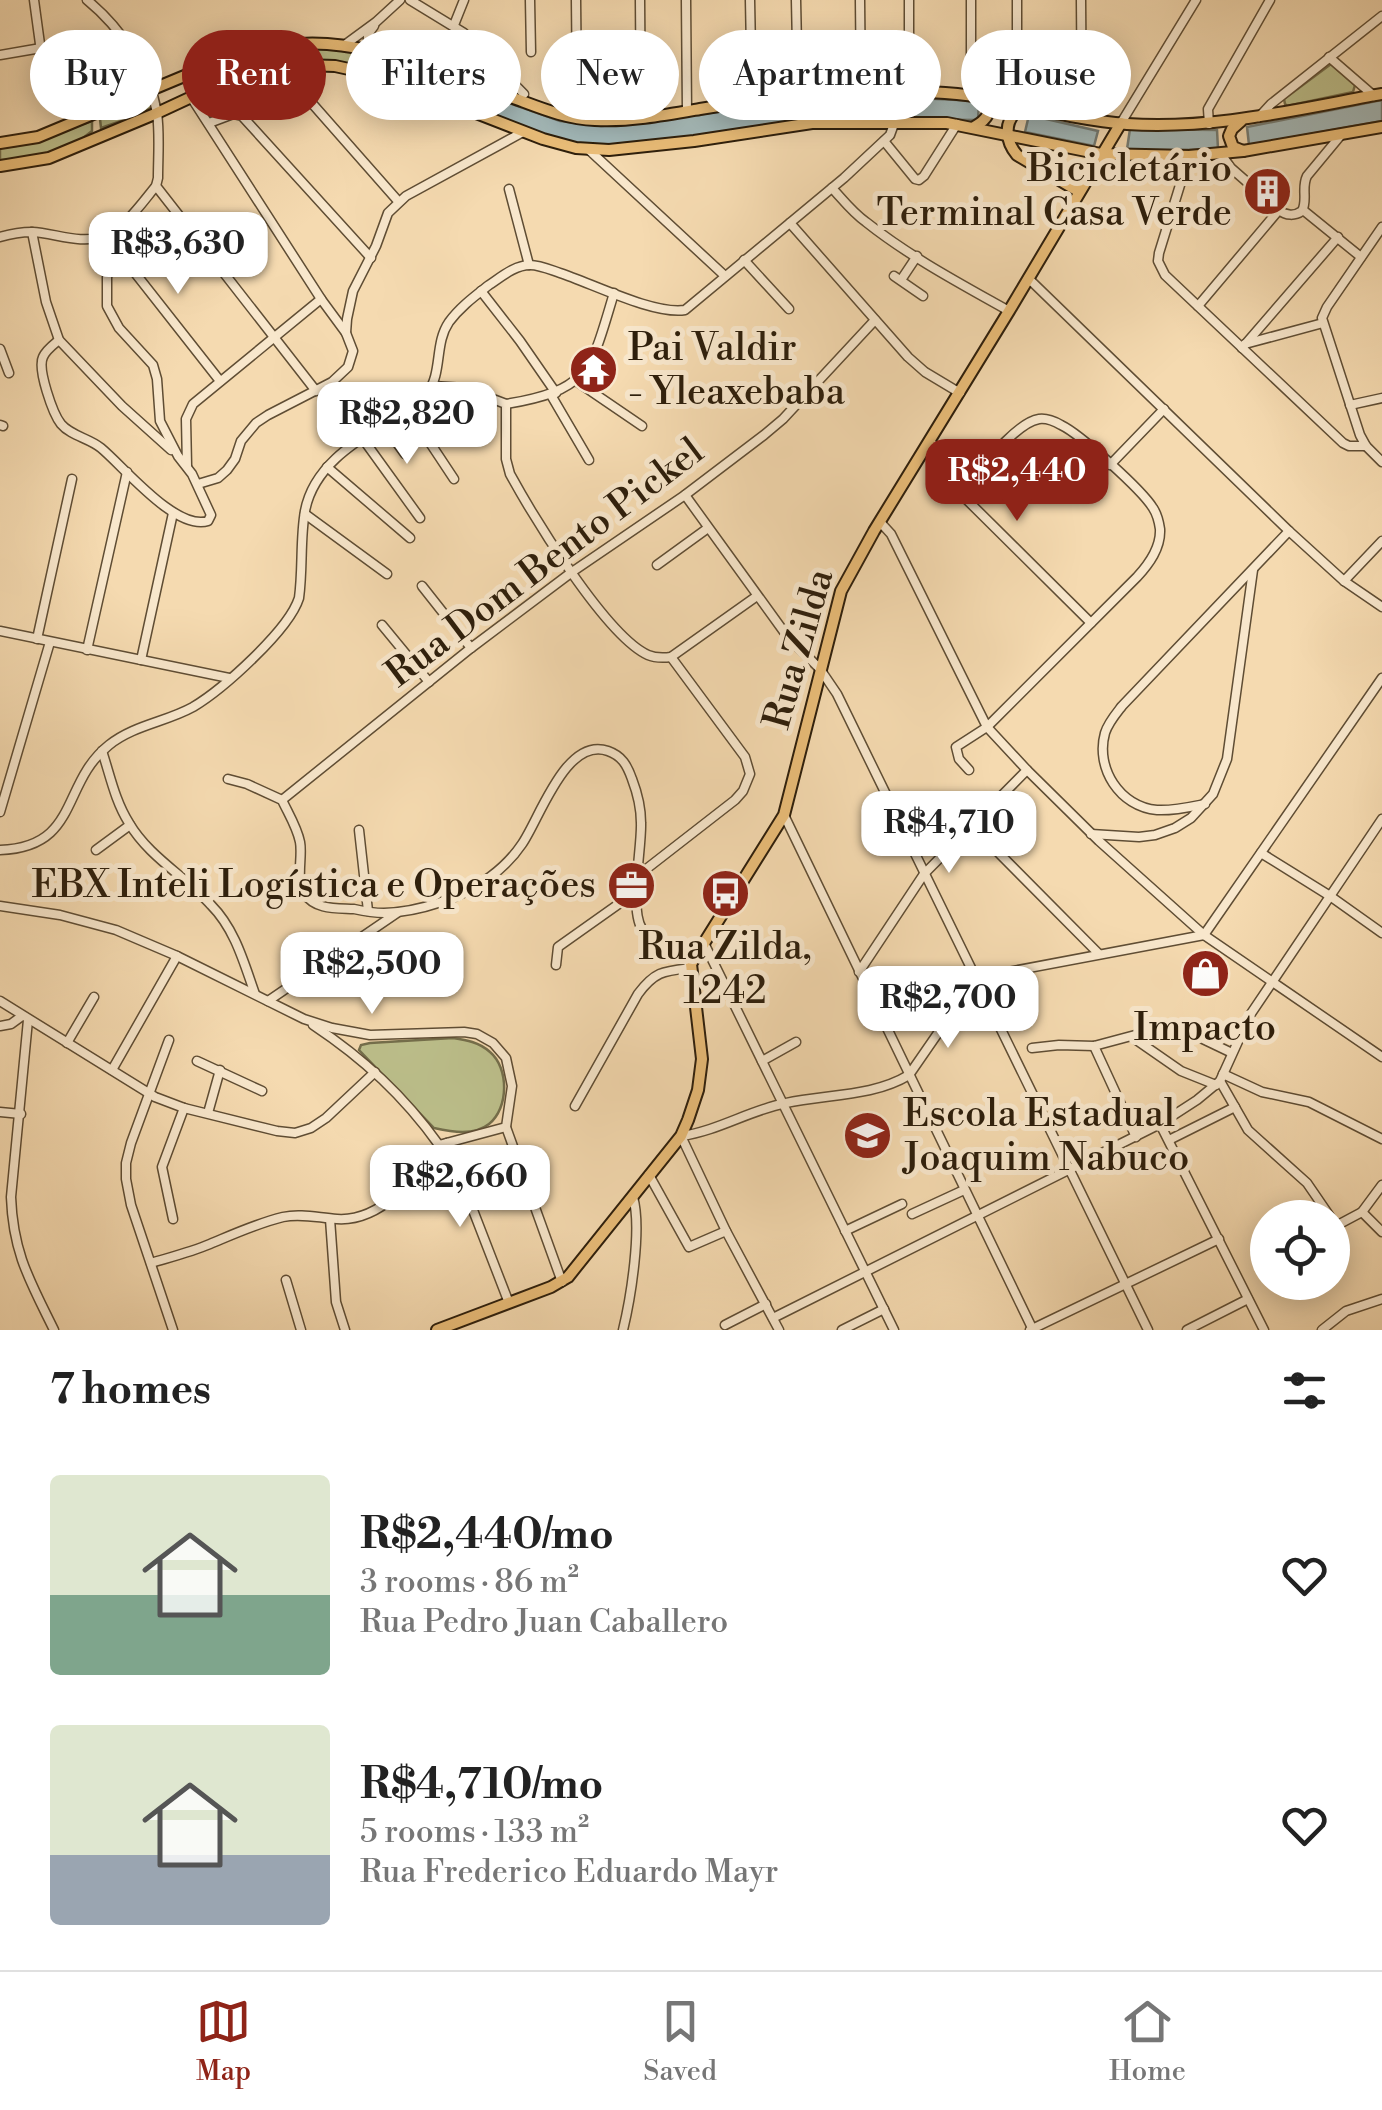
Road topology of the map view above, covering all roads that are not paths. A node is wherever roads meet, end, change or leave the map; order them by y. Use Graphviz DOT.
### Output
graph roads {
  1 [pos="34,0"];
  2 [pos="86,0"];
  3 [pos="400,0"];
  4 [pos="410,0"];
  5 [pos="464,0"];
  6 [pos="530,0"];
  7 [pos="576,0"];
  8 [pos="640,0"];
  9 [pos="686,0"];
  10 [pos="750,0"];
  11 [pos="796,0"];
  12 [pos="860,0"];
  13 [pos="908,0"];
  14 [pos="971,0"];
  15 [pos="1016,0"];
  16 [pos="1081,0"];
  17 [pos="1196,0"];
  18 [pos="1270,0"];
  19 [pos="1382,16"];
  20 [pos="376,22"];
  21 [pos="454,26"];
  22 [pos="38,30"];
  23 [pos="117,30"];
  24 [pos="365,30"];
  25 [pos="371,30"];
  26 [pos="459,30"];
  27 [pos="576,30"];
  28 [pos="640,30"];
  29 [pos="751,30"];
  30 [pos="797,30"];
  31 [pos="860,30"];
  32 [pos="909,30"];
  33 [pos="973,30"];
  34 [pos="1016,30"];
  35 [pos="1081,30"];
  36 [pos="326,43"];
  37 [pos="346,44"];
  38 [pos="30,50"];
  39 [pos="531,52"];
  40 [pos="0,55"];
  41 [pos="1329,57"];
  42 [pos="326,66"];
  43 [pos="521,91"];
  44 [pos="524,94"];
  45 [pos="1378,95"];
  46 [pos="699,109"];
  47 [pos="687,111"];
  48 [pos="679,112"];
  49 [pos="1259,117"];
  50 [pos="79,120"];
  51 [pos="97,120"];
  52 [pos="140,120"];
  53 [pos="157,120"];
  54 [pos="207,120"];
  55 [pos="326,120"];
  56 [pos="985,120"];
  57 [pos="1009,120"];
  58 [pos="1098,120"];
  59 [pos="209,123"];
  60 [pos="1121,123"];
  61 [pos="894,124"];
  62 [pos="956,124"];
  63 [pos="1209,124"];
  64 [pos="1238,124"];
  65 [pos="974,127"];
  66 [pos="1382,127"];
  67 [pos="523,132"];
  68 [pos="1008,134"];
  69 [pos="1342,134"];
  70 [pos="103,135"];
  71 [pos="884,140"];
  72 [pos="0,143"];
  73 [pos="588,149"];
  74 [pos="1240,150"];
  75 [pos="1101,154"];
  76 [pos="1222,154"];
  77 [pos="1189,156"];
  78 [pos="0,166"];
  79 [pos="156,186"];
  80 [pos="509,188"];
  81 [pos="832,188"];
  82 [pos="1078,192"];
  83 [pos="398,201"];
  84 [pos="1278,210"];
  85 [pos="1303,210"];
  86 [pos="790,223"];
  87 [pos="1382,226"];
  88 [pos="32,232"];
  89 [pos="106,236"];
  90 [pos="0,237"];
  91 [pos="1338,238"];
  92 [pos="116,250"];
  93 [pos="917,256"];
  94 [pos="1361,257"];
  95 [pos="371,258"];
  96 [pos="744,260"];
  97 [pos="529,265"];
  98 [pos="726,276"];
  99 [pos="1028,278"];
  100 [pos="481,291"];
  101 [pos="614,293"];
  102 [pos="923,296"];
  103 [pos="321,299"];
  104 [pos="1198,306"];
  105 [pos="789,309"];
  106 [pos="1010,310"];
  107 [pos="875,320"];
  108 [pos="1323,323"];
  109 [pos="346,333"];
  110 [pos="274,336"];
  111 [pos="58,340"];
  112 [pos="1244,346"];
  113 [pos="0,350"];
  114 [pos="9,373"];
  115 [pos="220,381"];
  116 [pos="576,381"];
  117 [pos="433,386"];
  118 [pos="316,391"];
  119 [pos="960,393"];
  120 [pos="553,394"];
  121 [pos="1382,398"];
  122 [pos="506,404"];
  123 [pos="1350,405"];
  124 [pos="407,408"];
  125 [pos="1164,409"];
  126 [pos="384,424"];
  127 [pos="642,426"];
  128 [pos="364,438"];
  129 [pos="930,442"];
  130 [pos="1366,446"];
  131 [pos="405,454"];
  132 [pos="178,456"];
  133 [pos="589,460"];
  134 [pos="1382,462"];
  135 [pos="1110,465"];
  136 [pos="186,466"];
  137 [pos="327,467"];
  138 [pos="127,472"];
  139 [pos="72,479"];
  140 [pos="454,479"];
  141 [pos="198,484"];
  142 [pos="961,493"];
  143 [pos="685,495"];
  144 [pos="173,513"];
  145 [pos="304,514"];
  146 [pos="420,518"];
  147 [pos="880,522"];
  148 [pos="708,528"];
  149 [pos="1289,531"];
  150 [pos="410,538"];
  151 [pos="1382,541"];
  152 [pos="657,566"];
  153 [pos="1253,570"];
  154 [pos="572,572"];
  155 [pos="387,574"];
  156 [pos="1344,581"];
  157 [pos="422,586"];
  158 [pos="757,596"];
  159 [pos="1382,607"];
  160 [pos="1091,623"];
  161 [pos="382,625"];
  162 [pos="0,631"];
  163 [pos="36,639"];
  164 [pos="50,642"];
  165 [pos="471,648"];
  166 [pos="87,650"];
  167 [pos="671,657"];
  168 [pos="141,660"];
  169 [pos="820,669"];
  170 [pos="229,678"];
  171 [pos="1382,678"];
  172 [pos="429,682"];
  173 [pos="987,726"];
  174 [pos="102,750"];
  175 [pos="970,770"];
  176 [pos="1027,770"];
  177 [pos="228,779"];
  178 [pos="282,800"];
  179 [pos="1205,804"];
  180 [pos="0,812"];
  181 [pos="784,816"];
  182 [pos="1382,819"];
  183 [pos="130,825"];
  184 [pos="972,826"];
  185 [pos="359,830"];
  186 [pos="1091,834"];
  187 [pos="0,850"];
  188 [pos="96,850"];
  189 [pos="1261,854"];
  190 [pos="924,874"];
  191 [pos="636,877"];
  192 [pos="636,892"];
  193 [pos="1330,896"];
  194 [pos="0,906"];
  195 [pos="401,910"];
  196 [pos="368,911"];
  197 [pos="1382,933"];
  198 [pos="1204,935"];
  199 [pos="704,943"];
  200 [pos="1100,954"];
  201 [pos="178,956"];
  202 [pos="556,965"];
  203 [pos="691,966"];
  204 [pos="859,972"];
  205 [pos="976,978"];
  206 [pos="1272,982"];
  207 [pos="256,994"];
  208 [pos="94,997"];
  209 [pos="0,1001"];
  210 [pos="268,1001"];
  211 [pos="25,1018"];
  212 [pos="304,1019"];
  213 [pos="0,1026"];
  214 [pos="370,1035"];
  215 [pos="1132,1037"];
  216 [pos="169,1040"];
  217 [pos="1382,1041"];
  218 [pos="796,1042"];
  219 [pos="68,1043"];
  220 [pos="1094,1046"];
  221 [pos="1032,1048"];
  222 [pos="352,1051"];
  223 [pos="1232,1052"];
  224 [pos="1378,1055"];
  225 [pos="197,1061"];
  226 [pos="762,1061"];
  227 [pos="112,1070"];
  228 [pos="220,1070"];
  229 [pos="376,1072"];
  230 [pos="909,1075"];
  231 [pos="1220,1080"];
  232 [pos="262,1090"];
  233 [pos="148,1094"];
  234 [pos="783,1103"];
  235 [pos="575,1106"];
  236 [pos="1235,1107"];
  237 [pos="184,1108"];
  238 [pos="0,1112"];
  239 [pos="208,1113"];
  240 [pos="20,1114"];
  241 [pos="1160,1124"];
  242 [pos="506,1127"];
  243 [pos="681,1136"];
  244 [pos="1136,1137"];
  245 [pos="1382,1139"];
  246 [pos="1169,1140"];
  247 [pos="443,1144"];
  248 [pos="1068,1170"];
  249 [pos="649,1175"];
  250 [pos="1382,1185"];
  251 [pos="964,1190"];
  252 [pos="633,1197"];
  253 [pos="1318,1200"];
  254 [pos="902,1204"];
  255 [pos="1362,1212"];
  256 [pos="912,1214"];
  257 [pos="976,1216"];
  258 [pos="1350,1216"];
  259 [pos="173,1219"];
  260 [pos="330,1219"];
  261 [pos="726,1231"];
  262 [pos="845,1231"];
  263 [pos="1382,1232"];
  264 [pos="1219,1239"];
  265 [pos="151,1263"];
  266 [pos="866,1272"];
  267 [pos="286,1280"];
  268 [pos="562,1282"];
  269 [pos="1124,1284"];
  270 [pos="1248,1299"];
  271 [pos="1382,1299"];
  272 [pos="509,1303"];
  273 [pos="766,1304"];
  274 [pos="884,1309"];
  275 [pos="773,1318"];
  276 [pos="725,1325"];
  277 [pos="54,1330"];
  278 [pos="173,1330"];
  279 [pos="301,1330"];
  280 [pos="345,1330"];
  281 [pos="438,1330"];
  282 [pos="623,1330"];
  283 [pos="779,1330"];
  284 [pos="842,1330"];
  285 [pos="894,1330"];
  286 [pos="1032,1330"];
  287 [pos="1148,1330"];
  288 [pos="1187,1330"];
  289 [pos="1264,1330"];
  290 [pos="1322,1330"];
  1 -- 22 [label="street"];
  2 -- 23 [label="street"];
  3 -- 20 [label="street"];
  4 -- 21 [label="street"];
  5 -- 21 [label="street"];
  6 -- 39 [label="street"];
  7 -- 27 [label="street"];
  8 -- 28 [label="street"];
  9 -- 47 [label="street"];
  10 -- 29 [label="street"];
  11 -- 30 [label="street"];
  12 -- 31 [label="street"];
  13 -- 32 [label="street"];
  14 -- 33 [label="street"];
  15 -- 34 [label="street"];
  16 -- 35 [label="street"];
  17 -- 60 [label="street, Rua Zilda"];
  18 -- 63 [label="street"];
  19 -- 41 [label="street"];
  20 -- 24 [label="street"];
  20 -- 25 [label="street"];
  21 -- 26 [label="street"];
  36 -- 37 [label="main road"];
  38 -- 40 [label="street"];
  41 -- 45 [label="street"];
  41 -- 49 [label="street"];
  42 -- 67 [label="main road"];
  43 -- 44 [label="street"];
  45 -- 49 [label="main road"];
  46 -- 47 [label="main road"];
  47 -- 48 [label="main road"];
  49 -- 64 [label="main road"];
  50 -- 72 [label="main road"];
  51 -- 70 [label="main road"];
  52 -- 70 [label="main road"];
  53 -- 79 [label="street"];
  54 -- 59 [label="street"];
  55 -- 83 [label="street"];
  56 -- 65 [label="main road"];
  57 -- 68 [label="main road"];
  58 -- 60 [label="main road"];
  59 -- 95 [label="street"];
  59 -- 103 [label="street"];
  60 -- 63 [label="main road"];
  60 -- 75 [label="main road, Rua Zilda"];
  61 -- 62 [label="main road"];
  61 -- 71 [label="street"];
  61 -- 73 [label="main road"];
  62 -- 65 [label="main road"];
  62 -- 71 [label="street"];
  63 -- 64 [label="main road"];
  64 -- 74 [label="main road"];
  65 -- 68 [label="main road"];
  66 -- 69 [label="main road"];
  67 -- 73 [label="main road"];
  67 -- 83 [label="street"];
  68 -- 75 [label="main road"];
  68 -- 82 [label="main road"];
  69 -- 74 [label="main road"];
  69 -- 85 [label="street"];
  70 -- 78 [label="main road"];
  71 -- 81 [label="street"];
  73 -- 98 [label="street"];
  74 -- 76 [label="main road"];
  75 -- 77 [label="main road"];
  75 -- 82 [label="main road, Rua Zilda"];
  76 -- 77 [label="main road"];
  76 -- 84 [label="street"];
  77 -- 104 [label="street"];
  79 -- 89 [label="street"];
  79 -- 110 [label="street"];
  80 -- 97 [label="street"];
  81 -- 86 [label="street"];
  81 -- 93 [label="street"];
  82 -- 99 [label="main road, Rua Zilda"];
  83 -- 95 [label="street"];
  84 -- 85 [label="street"];
  84 -- 104 [label="street"];
  85 -- 91 [label="street"];
  86 -- 96 [label="street"];
  86 -- 107 [label="street"];
  87 -- 94 [label="street"];
  88 -- 89 [label="street"];
  88 -- 90 [label="street"];
  88 -- 111 [label="street"];
  89 -- 92 [label="street"];
  91 -- 94 [label="street"];
  91 -- 112 [label="street"];
  92 -- 115 [label="street"];
  92 -- 132 [label="street"];
  93 -- 102 [label="street"];
  93 -- 106 [label="street"];
  94 -- 108 [label="street"];
  95 -- 109 [label="street"];
  96 -- 98 [label="street"];
  96 -- 105 [label="street"];
  97 -- 100 [label="street"];
  97 -- 101 [label="street"];
  98 -- 101 [label="street"];
  99 -- 106 [label="main road, Rua Zilda"];
  99 -- 125 [label="street"];
  100 -- 117 [label="street"];
  100 -- 120 [label="street"];
  101 -- 116 [label="street"];
  103 -- 109 [label="street"];
  103 -- 110 [label="street"];
  104 -- 112 [label="street"];
  106 -- 119 [label="main road, Rua Zilda"];
  107 -- 119 [label="street"];
  107 -- 143 [label="street, Rua Dom Bento Pickel"];
  108 -- 112 [label="street"];
  108 -- 123 [label="street"];
  109 -- 118 [label="street"];
  110 -- 115 [label="street"];
  110 -- 118 [label="street"];
  111 -- 132 [label="street"];
  111 -- 138 [label="street"];
  112 -- 130 [label="street"];
  113 -- 114 [label="street"];
  115 -- 136 [label="street"];
  116 -- 120 [label="street"];
  116 -- 127 [label="street"];
  117 -- 122 [label="street"];
  117 -- 124 [label="street"];
  118 -- 141 [label="street"];
  119 -- 129 [label="main road, Rua Zilda"];
  120 -- 122 [label="street"];
  120 -- 133 [label="street"];
  121 -- 123 [label="street"];
  122 -- 154 [label="street"];
  123 -- 130 [label="street"];
  124 -- 126 [label="street"];
  124 -- 140 [label="street"];
  125 -- 135 [label="street"];
  125 -- 149 [label="street"];
  126 -- 128 [label="street"];
  126 -- 131 [label="street"];
  128 -- 137 [label="street"];
  128 -- 146 [label="street"];
  129 -- 142 [label="street"];
  129 -- 147 [label="main road, Rua Zilda"];
  130 -- 134 [label="street"];
  132 -- 136 [label="street"];
  135 -- 142 [label="street"];
  135 -- 160 [label="street"];
  136 -- 141 [label="street"];
  137 -- 145 [label="street"];
  137 -- 150 [label="street"];
  138 -- 144 [label="street"];
  138 -- 166 [label="street"];
  139 -- 163 [label="street"];
  141 -- 144 [label="street"];
  142 -- 160 [label="street"];
  143 -- 148 [label="street"];
  143 -- 154 [label="street, Rua Dom Bento Pickel"];
  144 -- 168 [label="street"];
  145 -- 155 [label="street"];
  145 -- 170 [label="street"];
  147 -- 169 [label="main road, Rua Zilda"];
  147 -- 173 [label="street"];
  148 -- 152 [label="street"];
  148 -- 158 [label="street"];
  149 -- 153 [label="street"];
  149 -- 156 [label="street"];
  151 -- 156 [label="street"];
  153 -- 179 [label="street"];
  153 -- 179 [label="street"];
  154 -- 165 [label="street, Rua Dom Bento Pickel"];
  154 -- 167 [label="street"];
  156 -- 159 [label="street"];
  157 -- 165 [label="street"];
  158 -- 167 [label="street"];
  158 -- 169 [label="street"];
  160 -- 173 [label="street"];
  161 -- 172 [label="street"];
  162 -- 163 [label="street"];
  163 -- 164 [label="street"];
  164 -- 166 [label="street"];
  164 -- 180 [label="street"];
  165 -- 172 [label="street, Rua Dom Bento Pickel"];
  166 -- 168 [label="street"];
  167 -- 191 [label="street"];
  168 -- 170 [label="street"];
  169 -- 181 [label="main road, Rua Zilda"];
  169 -- 190 [label="street"];
  170 -- 174 [label="street"];
  171 -- 189 [label="street"];
  172 -- 178 [label="street, Rua Dom Bento Pickel"];
  173 -- 175 [label="street"];
  173 -- 176 [label="street"];
  174 -- 183 [label="street"];
  174 -- 187 [label="street"];
  176 -- 184 [label="street"];
  176 -- 186 [label="street"];
  177 -- 178 [label="street"];
  178 -- 196 [label="street"];
  179 -- 186 [label="street"];
  181 -- 199 [label="main road, Rua Zilda"];
  181 -- 204 [label="street"];
  182 -- 193 [label="street"];
  183 -- 188 [label="street"];
  183 -- 207 [label="street"];
  184 -- 190 [label="street"];
  184 -- 200 [label="street"];
  185 -- 196 [label="street"];
  186 -- 198 [label="street"];
  189 -- 193 [label="street"];
  189 -- 198 [label="street"];
  190 -- 204 [label="street"];
  190 -- 205 [label="street"];
  191 -- 192 [label="street"];
  191 -- 195 [label="street"];
  192 -- 202 [label="street"];
  192 -- 203 [label="street"];
  193 -- 197 [label="street"];
  193 -- 206 [label="street"];
  194 -- 201 [label="street"];
  195 -- 196 [label="street"];
  195 -- 210 [label="street"];
  198 -- 200 [label="street"];
  198 -- 206 [label="street"];
  199 -- 203 [label="main road, Rua Zilda"];
  199 -- 226 [label="street"];
  200 -- 205 [label="street"];
  201 -- 207 [label="street"];
  201 -- 227 [label="street"];
  203 -- 235 [label="street"];
  203 -- 243 [label="main road"];
  204 -- 230 [label="street"];
  205 -- 230 [label="street"];
  205 -- 248 [label="street"];
  206 -- 223 [label="street"];
  206 -- 224 [label="street"];
  207 -- 210 [label="street"];
  208 -- 219 [label="street"];
  209 -- 211 [label="street"];
  210 -- 212 [label="street"];
  211 -- 213 [label="street"];
  211 -- 219 [label="street"];
  211 -- 240 [label="street"];
  212 -- 214 [label="street"];
  212 -- 222 [label="street"];
  214 -- 222 [label="street"];
  214 -- 242 [label="street"];
  215 -- 220 [label="street"];
  215 -- 223 [label="street"];
  215 -- 231 [label="street"];
  216 -- 233 [label="street"];
  217 -- 224 [label="street"];
  218 -- 226 [label="street"];
  219 -- 227 [label="street"];
  220 -- 221 [label="street"];
  220 -- 244 [label="street"];
  222 -- 229 [label="street"];
  223 -- 231 [label="street"];
  225 -- 228 [label="street"];
  226 -- 234 [label="street"];
  227 -- 233 [label="street"];
  228 -- 232 [label="street"];
  228 -- 239 [label="street"];
  229 -- 239 [label="street"];
  229 -- 247 [label="street"];
  230 -- 234 [label="street"];
  230 -- 251 [label="street"];
  231 -- 236 [label="street"];
  231 -- 241 [label="street"];
  231 -- 245 [label="street"];
  233 -- 237 [label="street"];
  233 -- 265 [label="street"];
  234 -- 243 [label="street"];
  234 -- 262 [label="street"];
  236 -- 246 [label="street"];
  236 -- 253 [label="street"];
  237 -- 239 [label="street"];
  237 -- 259 [label="street"];
  238 -- 240 [label="street"];
  240 -- 277 [label="street"];
  241 -- 244 [label="street"];
  241 -- 246 [label="street"];
  242 -- 247 [label="street"];
  242 -- 268 [label="street"];
  243 -- 249 [label="main road"];
  243 -- 261 [label="street"];
  244 -- 248 [label="street"];
  246 -- 264 [label="street"];
  247 -- 260 [label="street"];
  247 -- 272 [label="street"];
  248 -- 257 [label="street"];
  248 -- 269 [label="street"];
  249 -- 252 [label="main road"];
  249 -- 261 [label="street"];
  250 -- 255 [label="street"];
  251 -- 256 [label="street"];
  251 -- 257 [label="street"];
  252 -- 268 [label="main road"];
  252 -- 282 [label="street"];
  254 -- 262 [label="street"];
  255 -- 258 [label="street"];
  255 -- 263 [label="street"];
  257 -- 266 [label="street"];
  257 -- 286 [label="street"];
  260 -- 265 [label="street"];
  260 -- 280 [label="street"];
  261 -- 273 [label="street"];
  262 -- 266 [label="street"];
  264 -- 269 [label="street"];
  264 -- 270 [label="street"];
  265 -- 278 [label="street"];
  266 -- 274 [label="street"];
  266 -- 275 [label="street"];
  267 -- 279 [label="street"];
  268 -- 272 [label="main road"];
  269 -- 286 [label="street"];
  269 -- 287 [label="street"];
  270 -- 288 [label="street"];
  270 -- 289 [label="street"];
  271 -- 290 [label="street"];
  272 -- 281 [label="main road"];
  273 -- 275 [label="street"];
  273 -- 276 [label="street"];
  274 -- 284 [label="street"];
  274 -- 285 [label="street"];
  275 -- 283 [label="street"];
}
